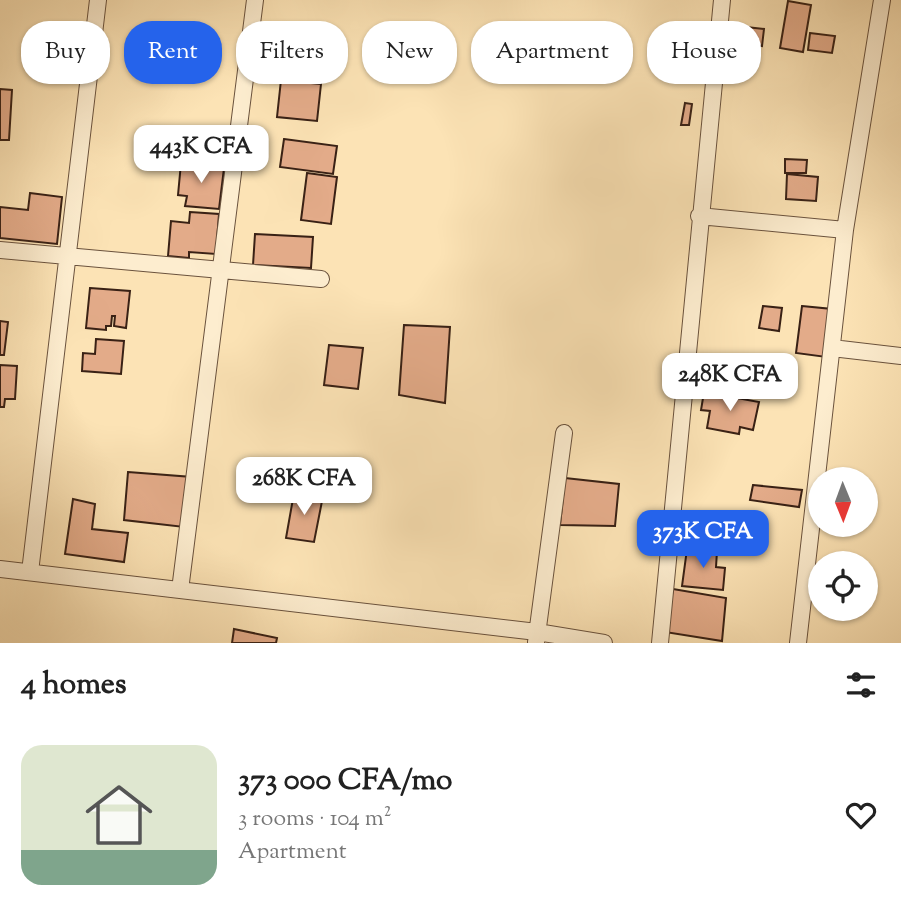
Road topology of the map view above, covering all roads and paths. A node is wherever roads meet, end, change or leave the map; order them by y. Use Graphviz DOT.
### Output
graph roads {
  1 [pos="99,0"];
  2 [pos="255,0"];
  3 [pos="722,0"];
  4 [pos="882,0"];
  5 [pos="699,216"];
  6 [pos="845,230"];
  7 [pos="0,250"];
  8 [pos="66,256"];
  9 [pos="220,271"];
  10 [pos="321,279"];
  11 [pos="832,348"];
  12 [pos="901,356"];
  13 [pos="564,433"];
  14 [pos="0,569"];
  15 [pos="30,572"];
  16 [pos="180,590"];
  17 [pos="536,638"];
  18 [pos="604,643"];
  19 [pos="660,643"];
  20 [pos="798,643"];
  1 -- 8 [label="street"];
  2 -- 9 [label="street"];
  3 -- 5 [label="street"];
  4 -- 6 [label="street"];
  5 -- 6 [label="street"];
  5 -- 19 [label="street"];
  6 -- 11 [label="street"];
  7 -- 8 [label="street"];
  8 -- 9 [label="street"];
  8 -- 15 [label="street"];
  9 -- 10 [label="street"];
  9 -- 16 [label="street"];
  11 -- 12 [label="street"];
  11 -- 20 [label="street"];
  13 -- 17 [label="street"];
  14 -- 15 [label="street"];
  15 -- 16 [label="street"];
  16 -- 17 [label="street"];
  17 -- 18 [label="street"];
}
